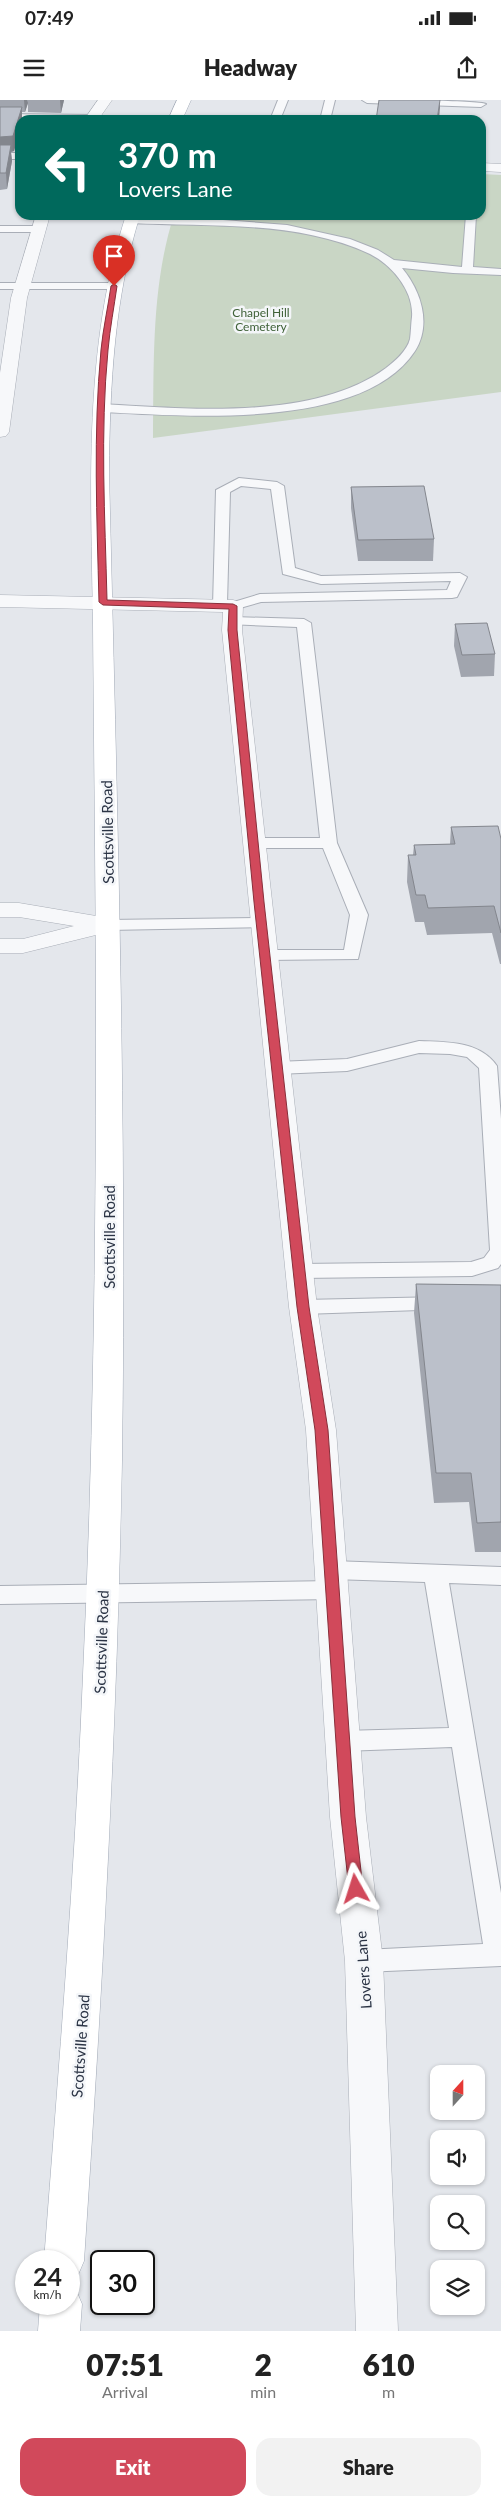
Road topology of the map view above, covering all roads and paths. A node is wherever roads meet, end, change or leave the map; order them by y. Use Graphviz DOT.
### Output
graph roads {
  1 [pos="105,100"];
  2 [pos="184,100"];
  3 [pos="283,100"];
  4 [pos="330,100"];
  5 [pos="367,100"];
  6 [pos="481,105"];
  7 [pos="95,115"];
  8 [pos="177,115"];
  9 [pos="277,115"];
  10 [pos="326,115"];
  11 [pos="0,117"];
  12 [pos="15,117"];
  13 [pos="0,122"];
  14 [pos="15,122"];
  15 [pos="0,156"];
  16 [pos="15,156"];
  17 [pos="486,167"];
  18 [pos="501,168"];
  19 [pos="131,220"];
  20 [pos="163,220"];
  21 [pos="471,220"];
  22 [pos="40,222"];
  23 [pos="0,229"];
  24 [pos="391,262"];
  25 [pos="467,270"];
  26 [pos="501,272"];
  27 [pos="0,286"];
  28 [pos="22,286"];
  29 [pos="114,286"];
  30 [pos="3,379"];
  31 [pos="102,408"];
  32 [pos="0,426"];
  33 [pos="0,601"];
  34 [pos="103,602"];
  35 [pos="229,611"];
  36 [pos="254,843"];
  37 [pos="329,843"];
  38 [pos="0,910"];
  39 [pos="262,923"];
  40 [pos="108,925"];
  41 [pos="0,946"];
  42 [pos="266,955"];
  43 [pos="277,1068"];
  44 [pos="300,1271"];
  45 [pos="459,1304"];
  46 [pos="303,1307"];
  47 [pos="436,1575"];
  48 [pos="501,1576"];
  49 [pos="332,1580"];
  50 [pos="103,1593"];
  51 [pos="0,1595"];
  52 [pos="462,1737"];
  53 [pos="343,1741"];
  54 [pos="500,1955"];
  55 [pos="364,1961"];
  56 [pos="65,2250"];
  57 [pos="60,2315"];
  58 [pos="59,2331"];
  59 [pos="377,2331"];
  1 -- 7 [label="street"];
  2 -- 8 [label="main road"];
  3 -- 9 [label="lane"];
  4 -- 10 [label="lane"];
  5 -- 6 [label="lane"];
  11 -- 12 [label="lane"];
  13 -- 14 [label="lane"];
  15 -- 16 [label="lane"];
  17 -- 18 [label="street"];
  19 -- 29 [label="main road, Scottsville Road"];
  20 -- 24 [label="lane"];
  21 -- 25 [label="lane"];
  22 -- 23 [label="lane"];
  22 -- 28 [label="street"];
  24 -- 25 [label="lane"];
  24 -- 31 [label="lane"];
  25 -- 26 [label="lane"];
  27 -- 28 [label="lane"];
  28 -- 29 [label="lane"];
  28 -- 30 [label="street"];
  29 -- 31 [label="main road, Scottsville Road"];
  30 -- 32 [label="street"];
  31 -- 34 [label="main road, Scottsville Road"];
  33 -- 34 [label="street"];
  34 -- 35 [label="street"];
  34 -- 40 [label="main road, Scottsville Road"];
  35 -- 35 [label="lane"];
  35 -- 36 [label="street, Lovers Lane"];
  35 -- 37 [label="lane"];
  36 -- 37 [label="lane"];
  36 -- 39 [label="street, Lovers Lane"];
  37 -- 42 [label="lane"];
  38 -- 40 [label="street"];
  39 -- 40 [label="lane"];
  39 -- 42 [label="street, Lovers Lane"];
  40 -- 41 [label="street"];
  40 -- 50 [label="main road, Scottsville Road"];
  42 -- 43 [label="street, Lovers Lane"];
  43 -- 44 [label="street, Lovers Lane"];
  43 -- 44 [label="lane"];
  44 -- 46 [label="street, Lovers Lane"];
  45 -- 46 [label="lane"];
  46 -- 49 [label="street, Lovers Lane"];
  47 -- 48 [label="lane"];
  47 -- 49 [label="lane"];
  47 -- 52 [label="lane"];
  49 -- 50 [label="lane"];
  49 -- 53 [label="street, Lovers Lane"];
  50 -- 51 [label="lane"];
  50 -- 56 [label="main road, Scottsville Road"];
  52 -- 53 [label="lane"];
  52 -- 54 [label="lane"];
  53 -- 55 [label="street, Lovers Lane"];
  54 -- 55 [label="lane"];
  55 -- 59 [label="street, Lovers Lane"];
  57 -- 58 [label="main road"];
}
